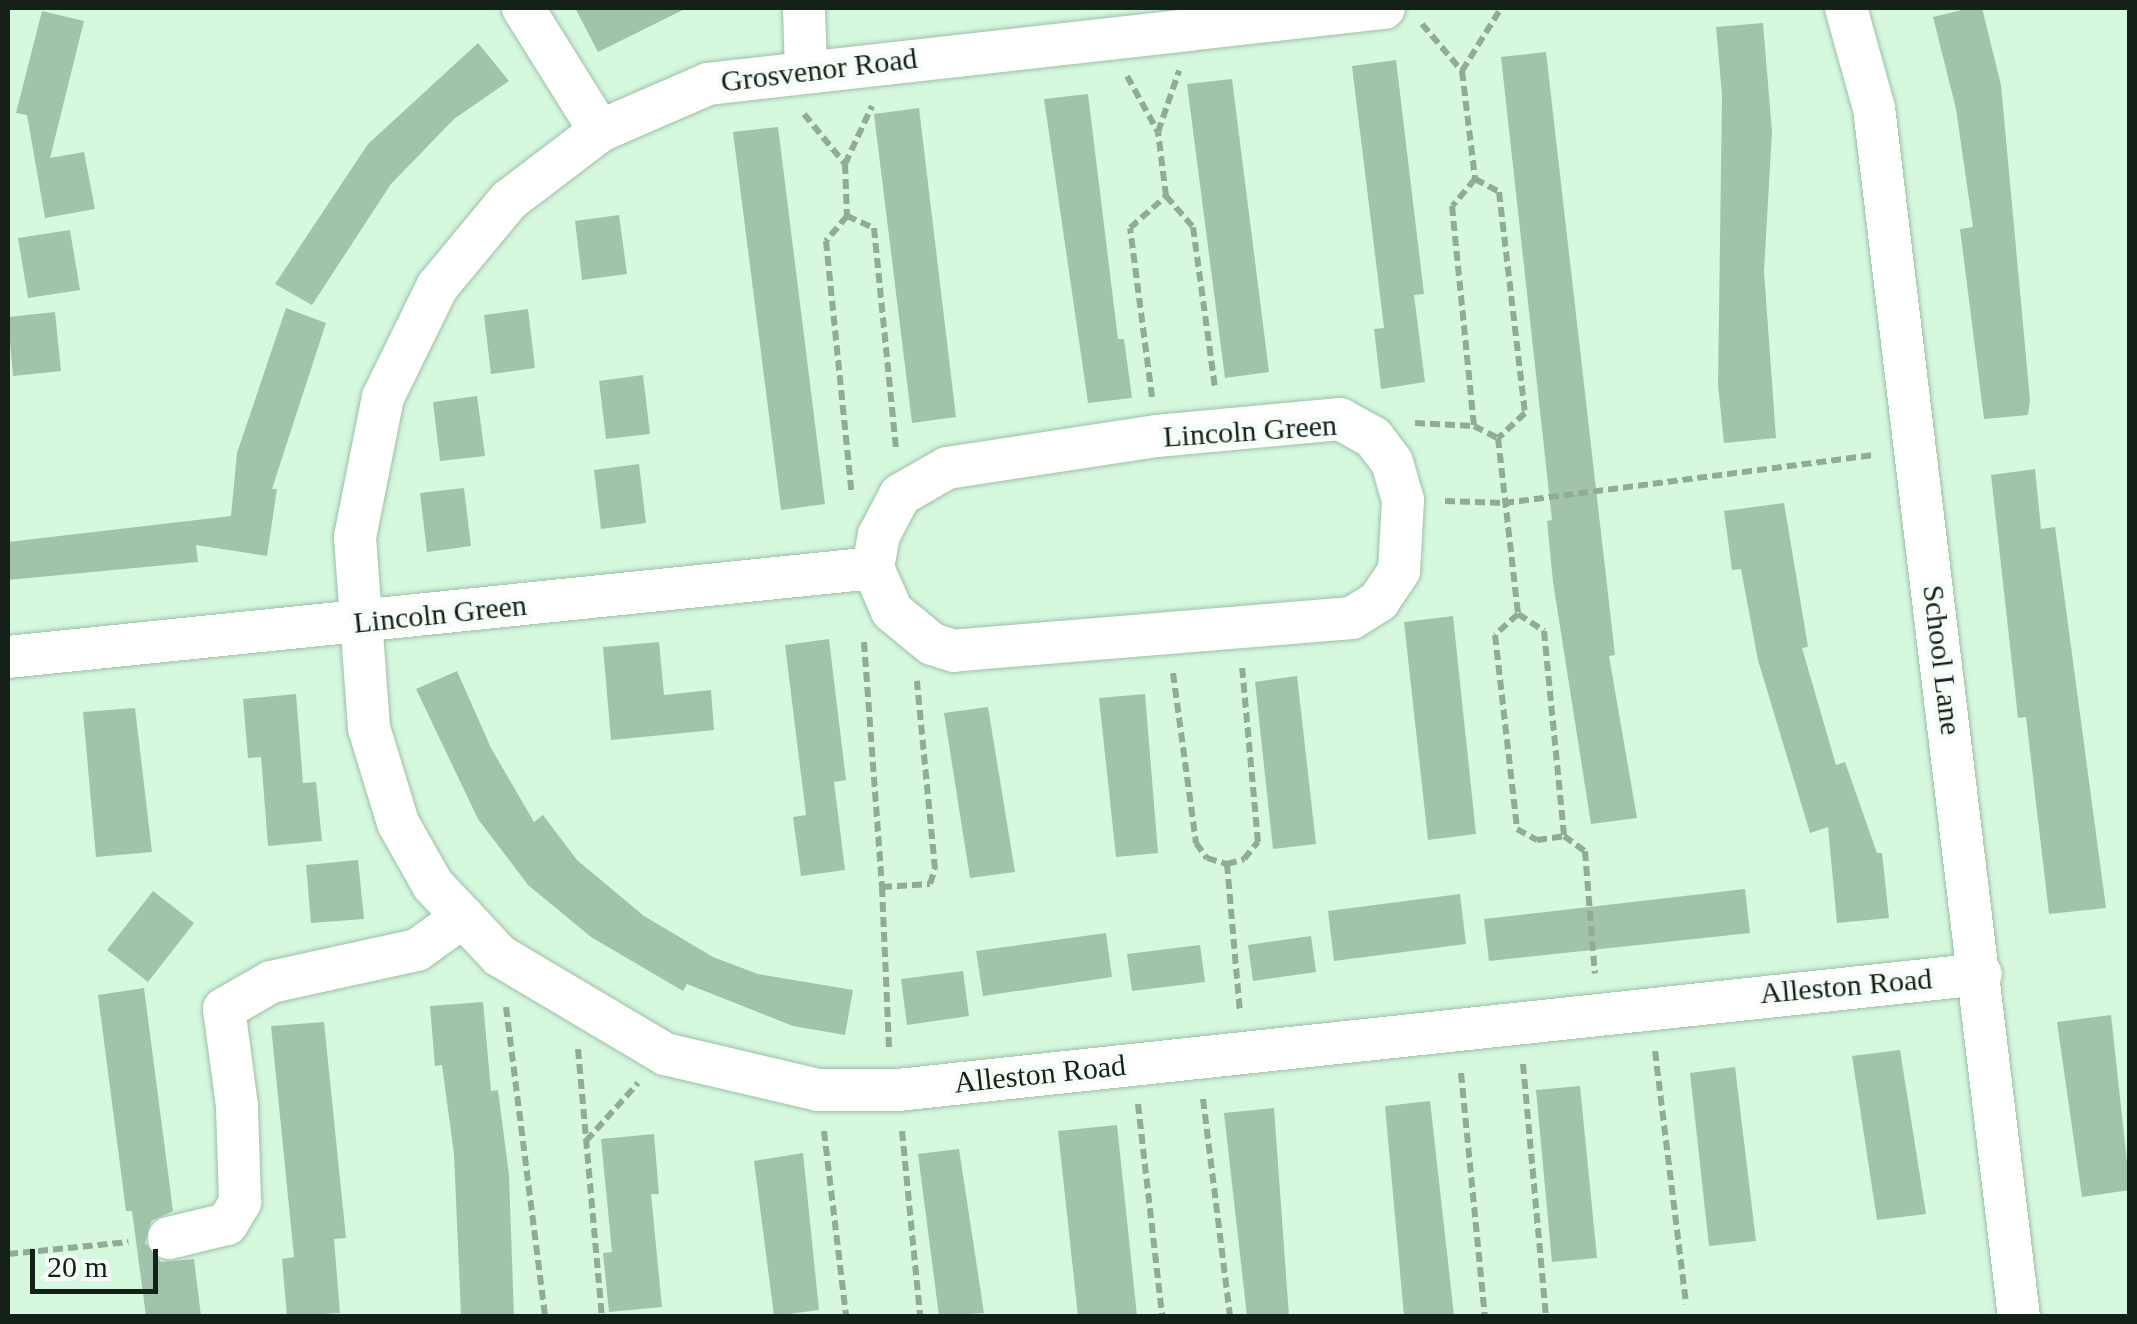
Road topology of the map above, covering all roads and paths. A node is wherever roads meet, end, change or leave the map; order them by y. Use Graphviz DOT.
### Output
graph roads {
  1 [pos="523,8"];
  2 [pos="804,8"];
  3 [pos="1502,8"];
  4 [pos="1846,8"];
  5 [pos="1379,11"];
  6 [pos="1196,24"];
  7 [pos="1104,36"];
  8 [pos="806,70"];
  9 [pos="1462,71"];
  10 [pos="600,131"];
  11 [pos="1158,132"];
  12 [pos="845,164"];
  13 [pos="1475,179"];
  14 [pos="1166,196"];
  15 [pos="1220,429"];
  16 [pos="1156,436"];
  17 [pos="1498,438"];
  18 [pos="1915,449"];
  19 [pos="900,496"];
  20 [pos="1403,500"];
  21 [pos="1504,503"];
  22 [pos="873,568"];
  23 [pos="1518,614"];
  24 [pos="359,623"];
  25 [pos="1238,630"];
  26 [pos="1168,638"];
  27 [pos="8,657"];
  28 [pos="1564,836"];
  29 [pos="1227,864"];
  30 [pos="882,887"];
  31 [pos="463,917"];
  32 [pos="500,956"];
  33 [pos="1982,974"];
  34 [pos="574,999"];
  35 [pos="1649,1005"];
  36 [pos="1598,1011"];
  37 [pos="1519,1019"];
  38 [pos="1456,1026"];
  39 [pos="1244,1052"];
  40 [pos="664,1054"];
  41 [pos="1198,1057"];
  42 [pos="1134,1063"];
  43 [pos="820,1090"];
  44 [pos="898,1090"];
  45 [pos="585,1142"];
  46 [pos="169,1238"];
  47 [pos="8,1254"];
  48 [pos="1686,1304"];
  49 [pos="545,1316"];
  50 [pos="602,1316"];
  51 [pos="846,1316"];
  52 [pos="920,1316"];
  53 [pos="1162,1316"];
  54 [pos="1230,1316"];
  55 [pos="1484,1316"];
  56 [pos="1546,1316"];
  57 [pos="2019,1316"];
  1 -- 10 [label="street"];
  2 -- 8 [label="street"];
  3 -- 9 [label="path"];
  4 -- 18 [label="street, School Lane"];
  5 -- 6 [label="street, Grosvenor Road"];
  5 -- 9 [label="path"];
  6 -- 7 [label="street, Grosvenor Road"];
  6 -- 11 [label="path"];
  7 -- 8 [label="street, Grosvenor Road"];
  7 -- 11 [label="path"];
  8 -- 10 [label="street, Grosvenor Road"];
  9 -- 13 [label="path"];
  10 -- 24 [label="street, Grosvenor Road"];
  11 -- 14 [label="path"];
  12 -- 19 [label="path"];
  13 -- 17 [label="path"];
  13 -- 17 [label="path"];
  14 -- 15 [label="path"];
  14 -- 16 [label="path"];
  15 -- 16 [label="street, Lincoln Green"];
  15 -- 20 [label="street, Lincoln Green"];
  16 -- 19 [label="street, Lincoln Green"];
  17 -- 21 [label="path"];
  18 -- 21 [label="path"];
  18 -- 33 [label="street, School Lane"];
  19 -- 22 [label="street"];
  20 -- 21 [label="path"];
  20 -- 25 [label="street, Lincoln Green"];
  21 -- 23 [label="path"];
  22 -- 24 [label="street, Lincoln Green"];
  22 -- 26 [label="street, Lincoln Green"];
  23 -- 28 [label="path"];
  23 -- 28 [label="path"];
  24 -- 27 [label="street, Lincoln Green"];
  24 -- 31 [label="street, Alleston Road"];
  25 -- 26 [label="street, Lincoln Green"];
  25 -- 29 [label="path"];
  26 -- 29 [label="path"];
  28 -- 36 [label="path"];
  29 -- 39 [label="path"];
  30 -- 44 [label="path"];
  31 -- 32 [label="street, Alleston Road"];
  31 -- 46 [label="street"];
  32 -- 34 [label="street, Alleston Road"];
  32 -- 49 [label="path"];
  33 -- 35 [label="street, Alleston Road"];
  33 -- 57 [label="street, School Lane"];
  34 -- 40 [label="street, Alleston Road"];
  34 -- 45 [label="path"];
  35 -- 36 [label="street, Alleston Road"];
  35 -- 48 [label="path"];
  36 -- 37 [label="street, Alleston Road"];
  37 -- 38 [label="street, Alleston Road"];
  37 -- 56 [label="path"];
  38 -- 39 [label="street, Alleston Road"];
  38 -- 55 [label="path"];
  39 -- 41 [label="street, Alleston Road"];
  40 -- 43 [label="street, Alleston Road"];
  40 -- 45 [label="path"];
  41 -- 42 [label="street, Alleston Road"];
  41 -- 54 [label="path"];
  42 -- 44 [label="street, Alleston Road"];
  42 -- 53 [label="path"];
  43 -- 44 [label="street, Alleston Road"];
  43 -- 51 [label="path"];
  44 -- 52 [label="path"];
  45 -- 50 [label="path"];
  46 -- 47 [label="path"];
}
